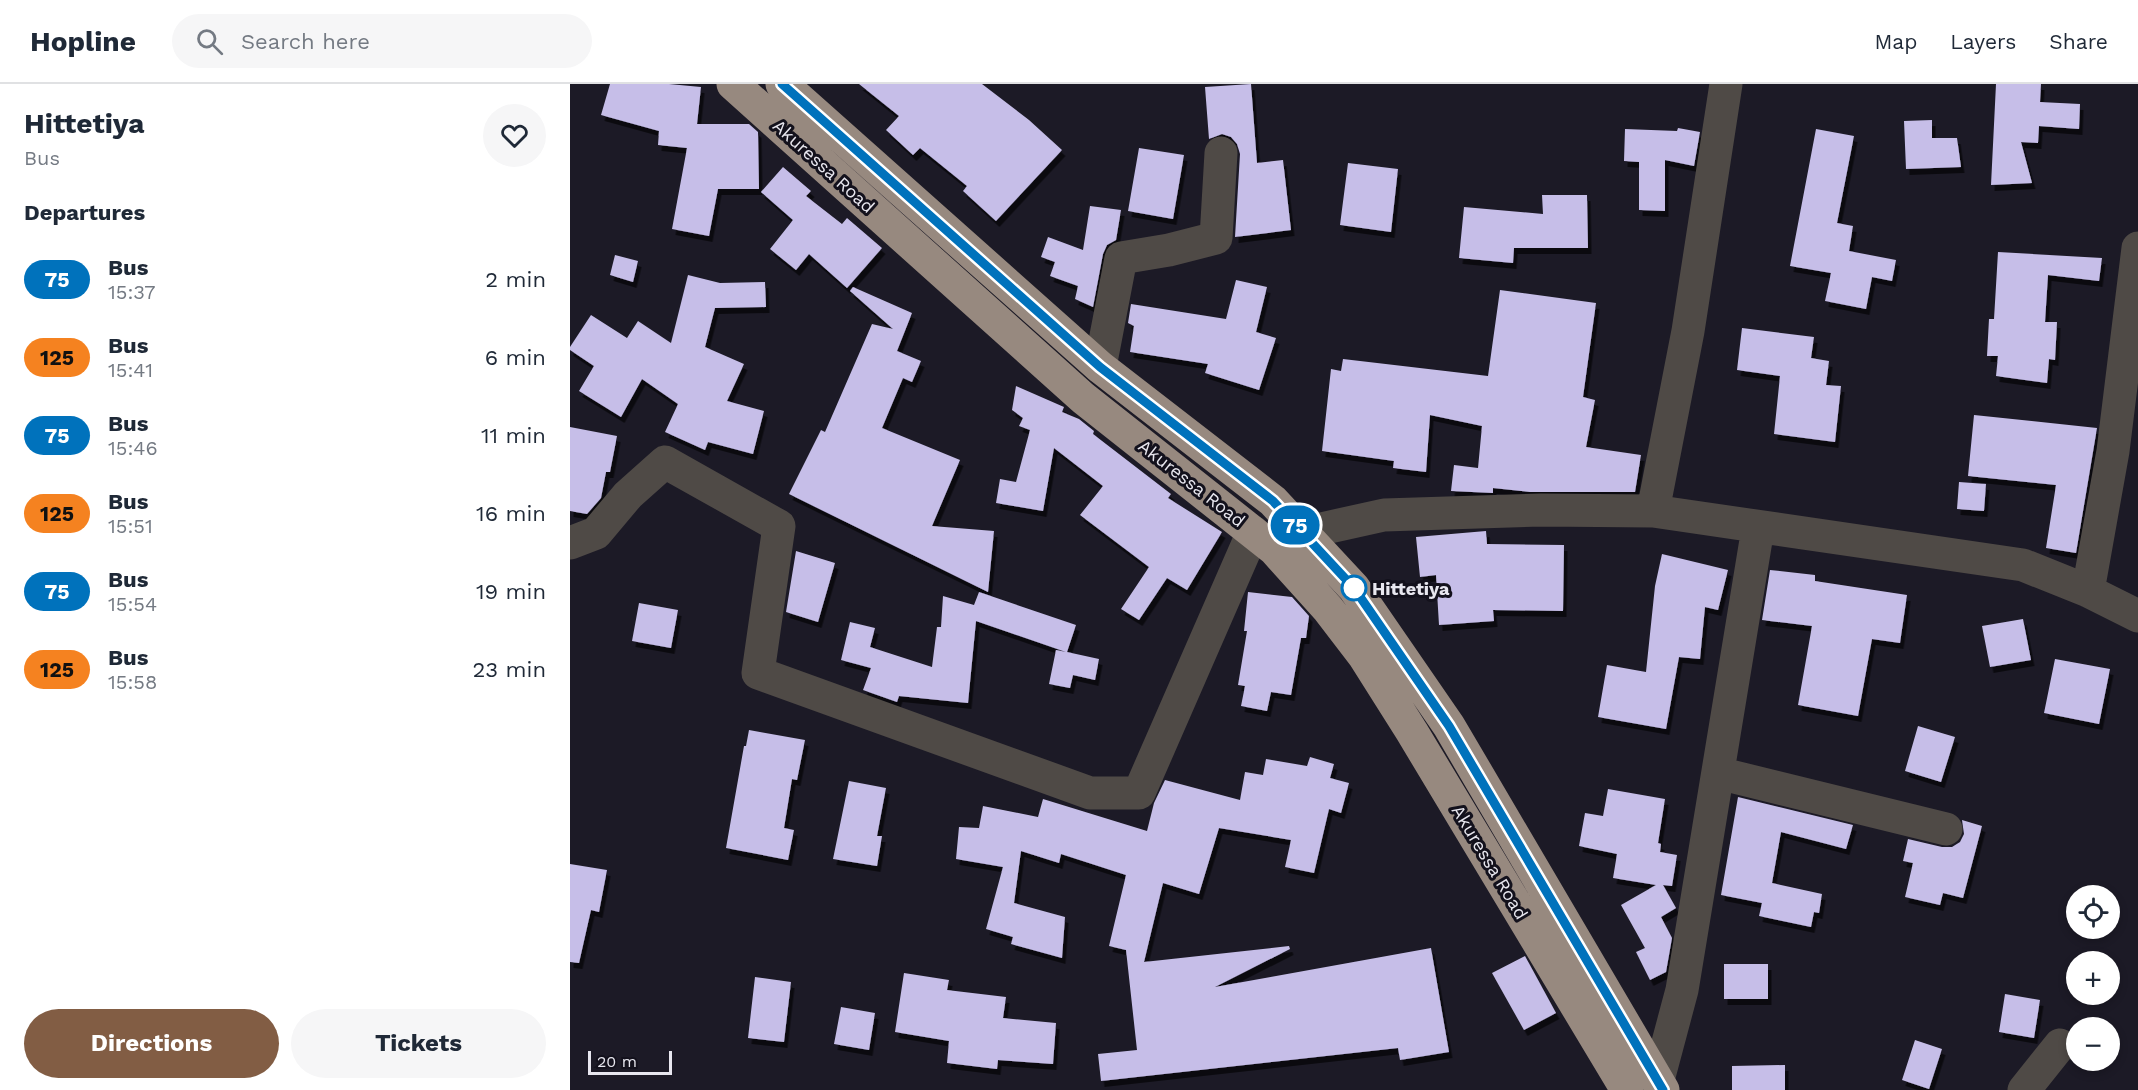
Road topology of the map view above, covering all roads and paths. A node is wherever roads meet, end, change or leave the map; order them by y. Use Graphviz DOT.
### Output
graph roads {
  1 [pos="733,84"];
  2 [pos="782,84"];
  3 [pos="1726,84"];
  4 [pos="1221,153"];
  5 [pos="2138,248"];
  6 [pos="1100,367"];
  7 [pos="1653,511"];
  8 [pos="1758,528"];
  9 [pos="1303,533"];
  10 [pos="1263,540"];
  11 [pos="570,543"];
  12 [pos="2088,591"];
  13 [pos="2138,616"];
  14 [pos="1718,773"];
  15 [pos="1947,830"];
  16 [pos="2060,1045"];
  17 [pos="1661,1085"];
  18 [pos="1627,1090"];
  19 [pos="2024,1090"];
  1 -- 10 [label="highway, Akuressa Road"];
  2 -- 6 [label="highway, Akuressa Road"];
  3 -- 7 [label="street"];
  4 -- 6 [label="street"];
  5 -- 12 [label="street"];
  6 -- 9 [label="highway, Akuressa Road"];
  7 -- 8 [label="street"];
  7 -- 9 [label="street"];
  8 -- 12 [label="street"];
  8 -- 14 [label="street"];
  9 -- 10 [label="street"];
  9 -- 17 [label="highway, Akuressa Road"];
  10 -- 11 [label="street"];
  10 -- 18 [label="highway, Akuressa Road"];
  12 -- 13 [label="street"];
  14 -- 15 [label="street"];
  14 -- 17 [label="street"];
  16 -- 19 [label="street"];
}
